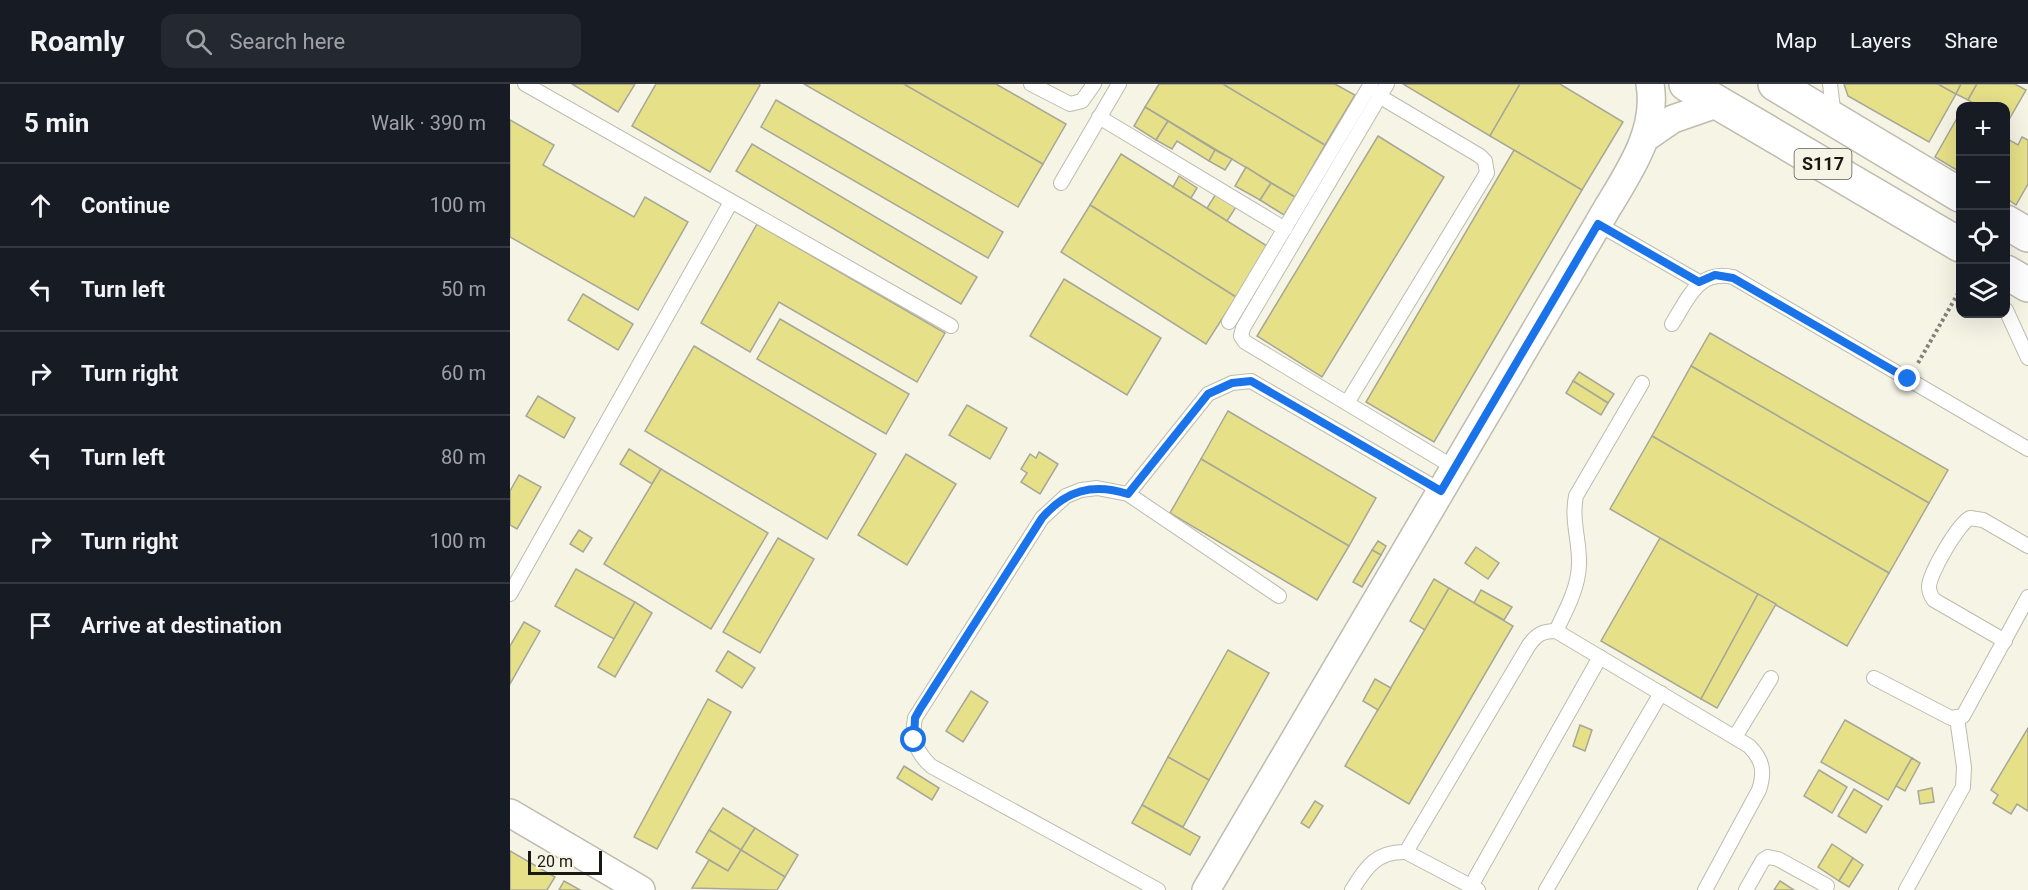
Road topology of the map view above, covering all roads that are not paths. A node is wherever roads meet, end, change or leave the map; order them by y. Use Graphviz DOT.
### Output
graph roads {
  1 [pos="525,84"];
  2 [pos="1031,84"];
  3 [pos="1095,84"];
  4 [pos="1119,84"];
  5 [pos="1387,84"];
  6 [pos="1650,84"];
  7 [pos="1686,84"];
  8 [pos="1775,84"];
  9 [pos="1830,84"];
  10 [pos="1369,89"];
  11 [pos="1719,103"];
  12 [pos="1100,117"];
  13 [pos="1835,122"];
  14 [pos="1647,137"];
  15 [pos="1061,183"];
  16 [pos="1956,193"];
  17 [pos="731,202"];
  18 [pos="1598,224"];
  19 [pos="2010,224"];
  20 [pos="1285,229"];
  21 [pos="2028,235"];
  22 [pos="1956,243"];
  23 [pos="2010,274"];
  24 [pos="1699,282"];
  25 [pos="2028,285"];
  26 [pos="2010,318"];
  27 [pos="1229,322"];
  28 [pos="1672,324"];
  29 [pos="951,326"];
  30 [pos="2028,358"];
  31 [pos="1642,383"];
  32 [pos="1347,403"];
  33 [pos="2028,449"];
  34 [pos="1455,468"];
  35 [pos="1441,491"];
  36 [pos="1128,494"];
  37 [pos="2028,546"];
  38 [pos="510,594"];
  39 [pos="1278,596"];
  40 [pos="2028,597"];
  41 [pos="1556,631"];
  42 [pos="2004,641"];
  43 [pos="1600,657"];
  44 [pos="1771,678"];
  45 [pos="1874,678"];
  46 [pos="1661,693"];
  47 [pos="1957,718"];
  48 [pos="1735,737"];
  49 [pos="510,813"];
  50 [pos="1406,852"];
  51 [pos="1827,886"];
  52 [pos="628,887"];
  53 [pos="1474,888"];
  54 [pos="1158,890"];
  55 [pos="1206,890"];
  56 [pos="1352,890"];
  57 [pos="1546,890"];
  58 [pos="1705,890"];
  59 [pos="1746,890"];
  60 [pos="1906,890"];
  1 -- 17 [label="lane"];
  2 -- 3 [label="lane"];
  4 -- 12 [label="lane"];
  5 -- 10 [label="lane"];
  6 -- 14 [label="street"];
  7 -- 11 [label="main road, S117"];
  8 -- 13 [label="main road, S117"];
  9 -- 13 [label="lane"];
  10 -- 20 [label="lane"];
  10 -- 32 [label="lane"];
  10 -- 32 [label="lane"];
  11 -- 14 [label="street"];
  11 -- 22 [label="main road, S117"];
  12 -- 15 [label="lane"];
  12 -- 20 [label="lane"];
  13 -- 16 [label="main road, S117"];
  14 -- 18 [label="street"];
  17 -- 29 [label="lane"];
  17 -- 38 [label="lane"];
  18 -- 24 [label="lane"];
  18 -- 34 [label="street"];
  19 -- 21 [label="main road"];
  20 -- 27 [label="lane"];
  23 -- 25 [label="main road"];
  24 -- 28 [label="lane"];
  24 -- 33 [label="lane"];
  26 -- 30 [label="lane"];
  31 -- 41 [label="lane"];
  32 -- 34 [label="lane"];
  34 -- 35 [label="street"];
  35 -- 36 [label="lane"];
  35 -- 55 [label="street"];
  36 -- 39 [label="lane"];
  36 -- 54 [label="lane"];
  37 -- 42 [label="lane"];
  40 -- 42 [label="lane"];
  41 -- 43 [label="lane"];
  41 -- 50 [label="lane"];
  42 -- 47 [label="lane"];
  43 -- 46 [label="lane"];
  43 -- 53 [label="lane"];
  44 -- 48 [label="lane"];
  45 -- 47 [label="lane"];
  46 -- 48 [label="lane"];
  46 -- 57 [label="lane"];
  47 -- 60 [label="lane"];
  48 -- 58 [label="lane"];
  49 -- 52 [label="street"];
  50 -- 53 [label="lane"];
  50 -- 56 [label="lane"];
  51 -- 59 [label="lane"];
}
